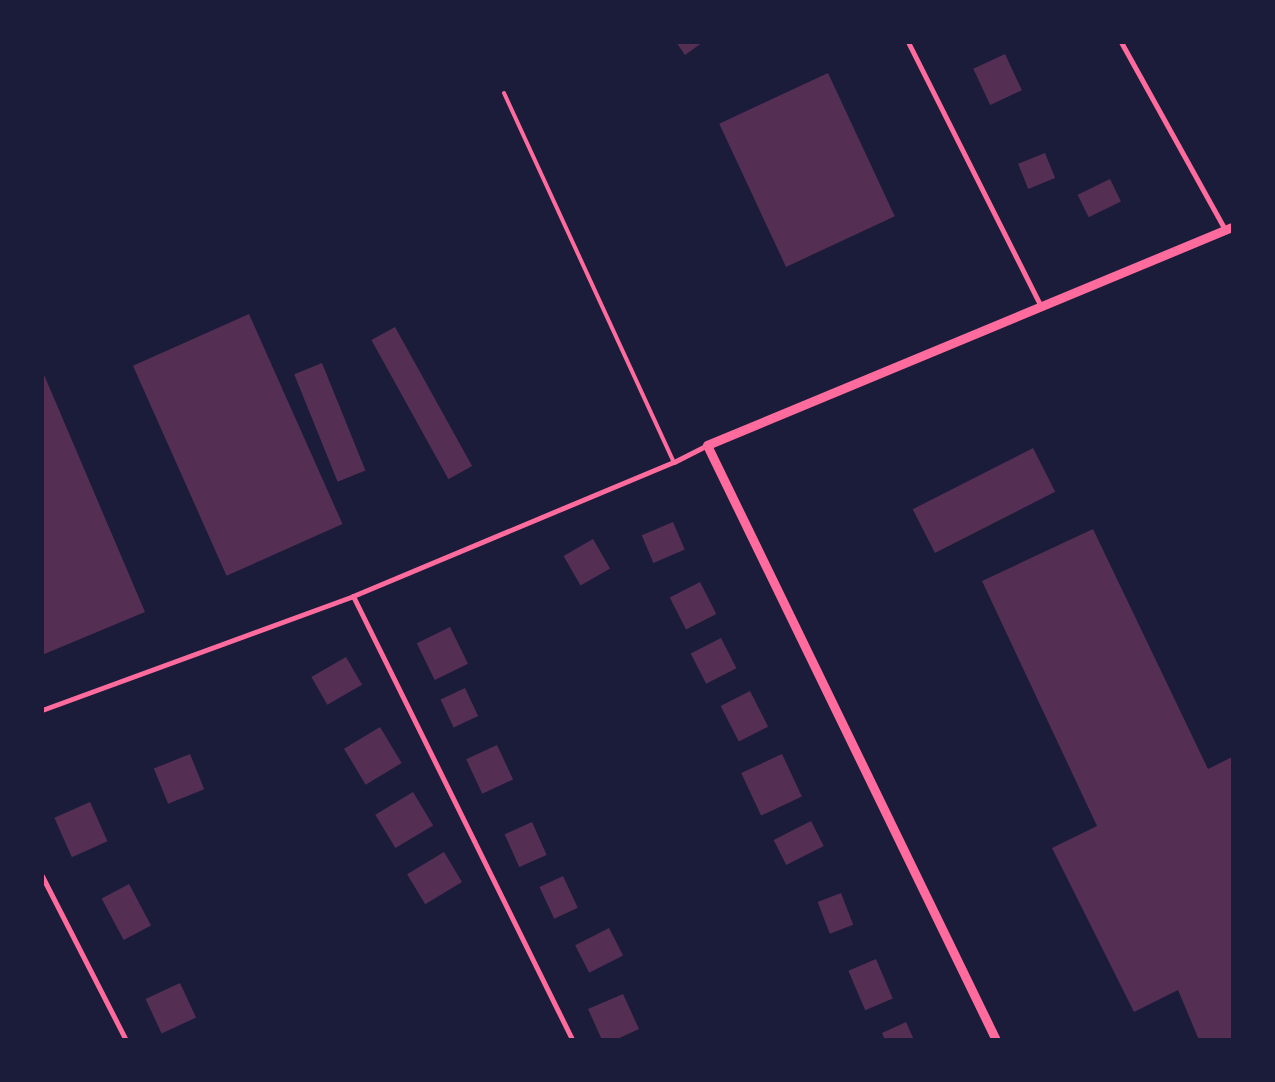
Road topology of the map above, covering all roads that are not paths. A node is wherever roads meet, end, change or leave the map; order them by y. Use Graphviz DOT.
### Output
graph roads {
  1 [pos="908,42"];
  2 [pos="1121,42"];
  3 [pos="504,93"];
  4 [pos="1229,229"];
  5 [pos="1041,307"];
  6 [pos="707,445"];
  7 [pos="674,462"];
  8 [pos="353,596"];
  9 [pos="42,710"];
  10 [pos="42,876"];
  11 [pos="126,1040"];
  12 [pos="572,1040"];
  13 [pos="996,1040"];
  1 -- 5 [label="street"];
  2 -- 4 [label="street"];
  3 -- 7 [label="lane"];
  4 -- 5 [label="street"];
  5 -- 6 [label="street"];
  6 -- 7 [label="street"];
  6 -- 13 [label="street"];
  7 -- 8 [label="street"];
  8 -- 9 [label="street"];
  8 -- 12 [label="street"];
  10 -- 11 [label="street"];
}
